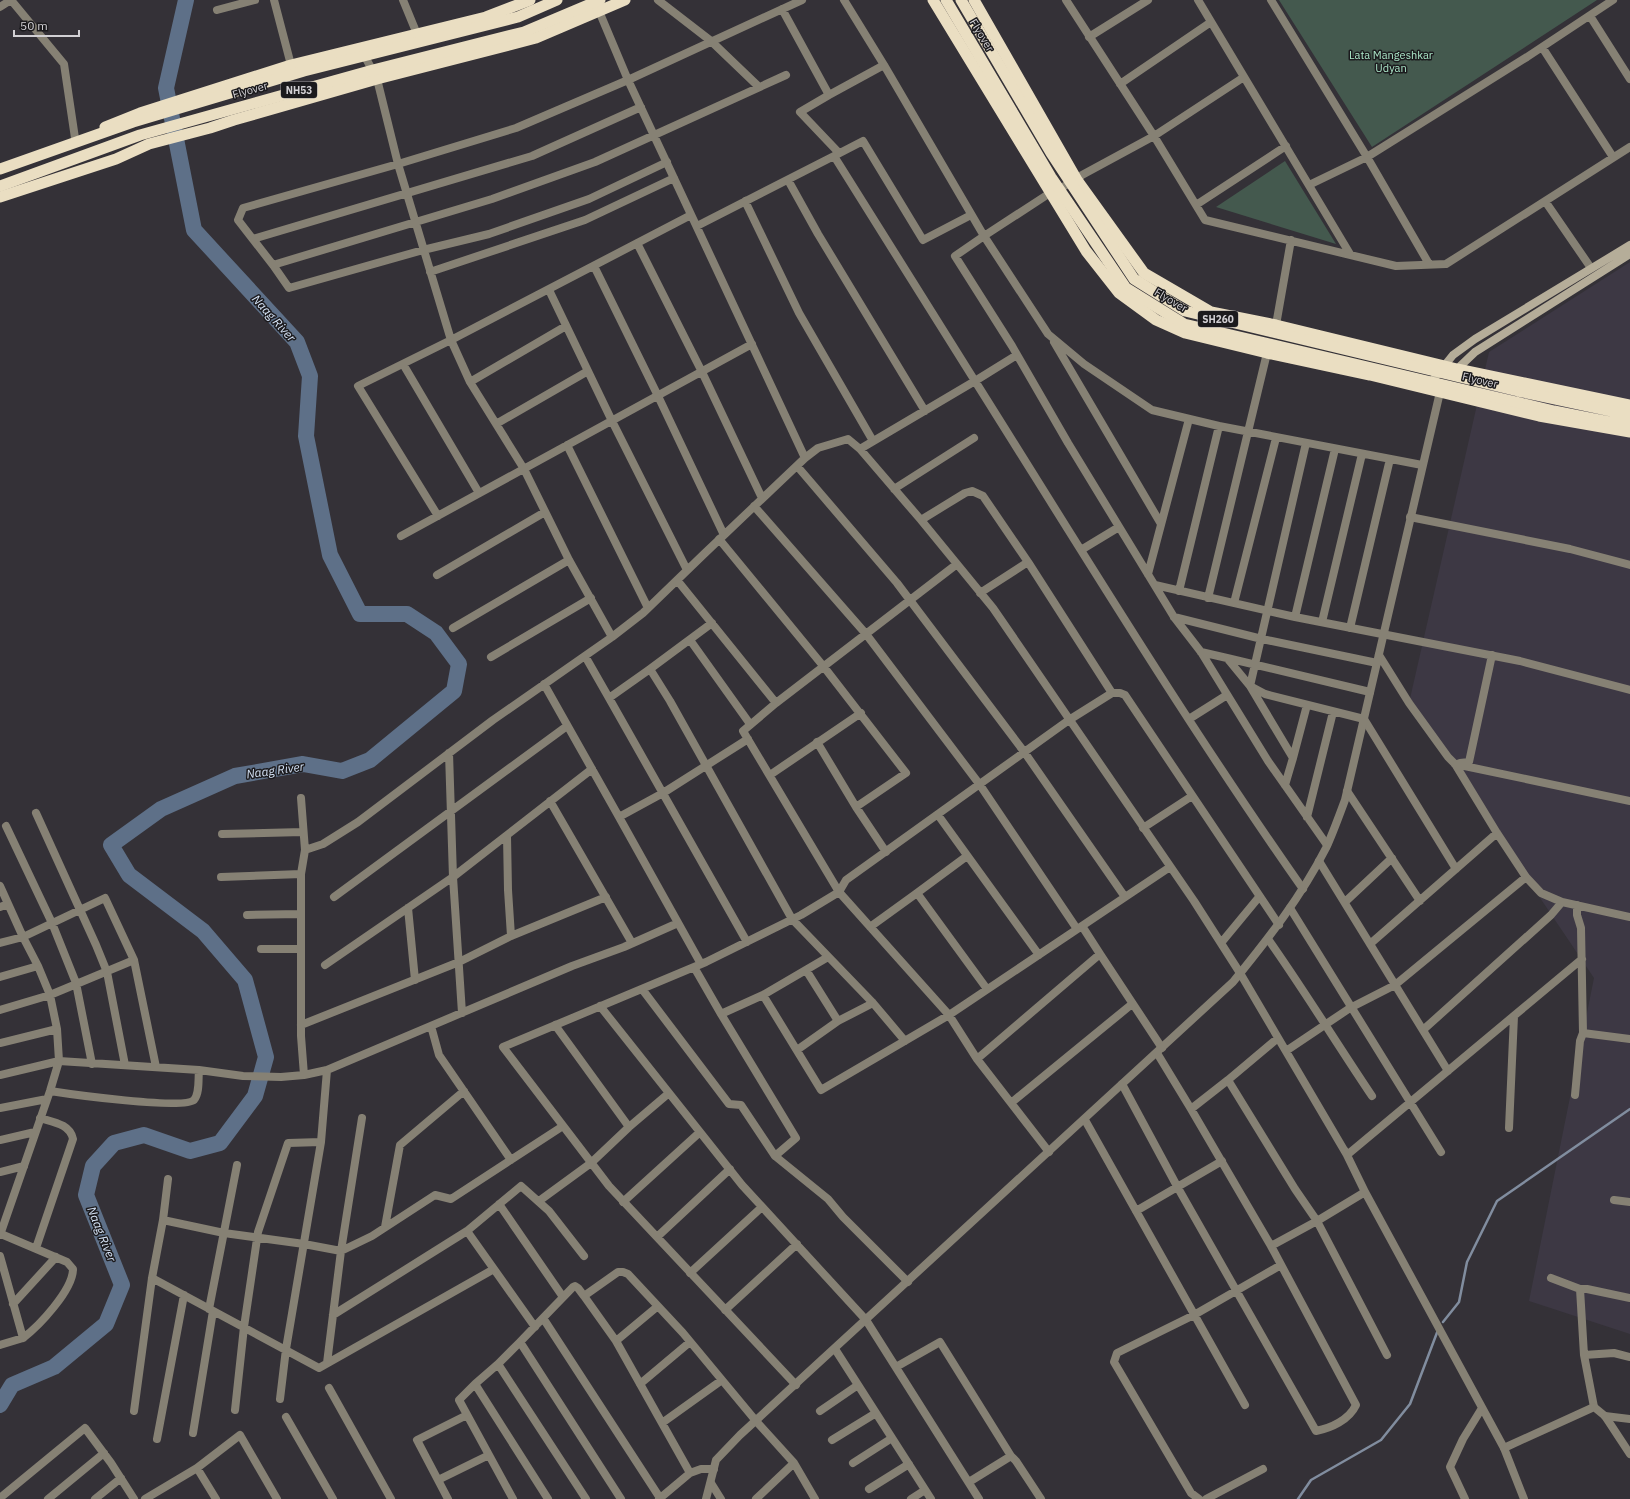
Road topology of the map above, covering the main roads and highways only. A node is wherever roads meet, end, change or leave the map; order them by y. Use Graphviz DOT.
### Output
graph roads {
  1 [pos="530,0"];
  2 [pos="557,0"];
  3 [pos="600,0"];
  4 [pos="626,0"];
  5 [pos="933,0"];
  6 [pos="946,0"];
  7 [pos="961,0"];
  8 [pos="974,0"];
  9 [pos="140,113"];
  10 [pos="149,144"];
  11 [pos="0,168"];
  12 [pos="0,186"];
  13 [pos="0,197"];
  14 [pos="1630,245"];
  15 [pos="1630,254"];
  16 [pos="1443,366"];
  17 [pos="1457,369"];
  18 [pos="1426,388"];
  19 [pos="1440,392"];
  20 [pos="1630,405"];
  21 [pos="1630,414"];
  22 [pos="1630,426"];
  23 [pos="1630,432"];
  1 -- 9 [label="highway, NH53"];
  2 -- 11 [label="highway, Flyover / NH53, bridge"];
  3 -- 12 [label="highway, Flyover / NH53, bridge"];
  4 -- 10 [label="highway, NH53"];
  5 -- 18 [label="highway"];
  6 -- 22 [label="highway, Flyover, bridge"];
  7 -- 21 [label="highway, Flyover / SH260, bridge"];
  8 -- 16 [label="highway, SH260"];
  9 -- 10 [label="highway"];
  9 -- 11 [label="highway, NH53"];
  10 -- 13 [label="highway, NH53"];
  14 -- 16 [label="main road"];
  15 -- 17 [label="main road"];
  16 -- 17 [label="highway, SH260"];
  16 -- 18 [label="main road"];
  17 -- 19 [label="main road"];
  17 -- 20 [label="highway, SH260"];
  18 -- 19 [label="highway"];
  19 -- 23 [label="highway"];
}
